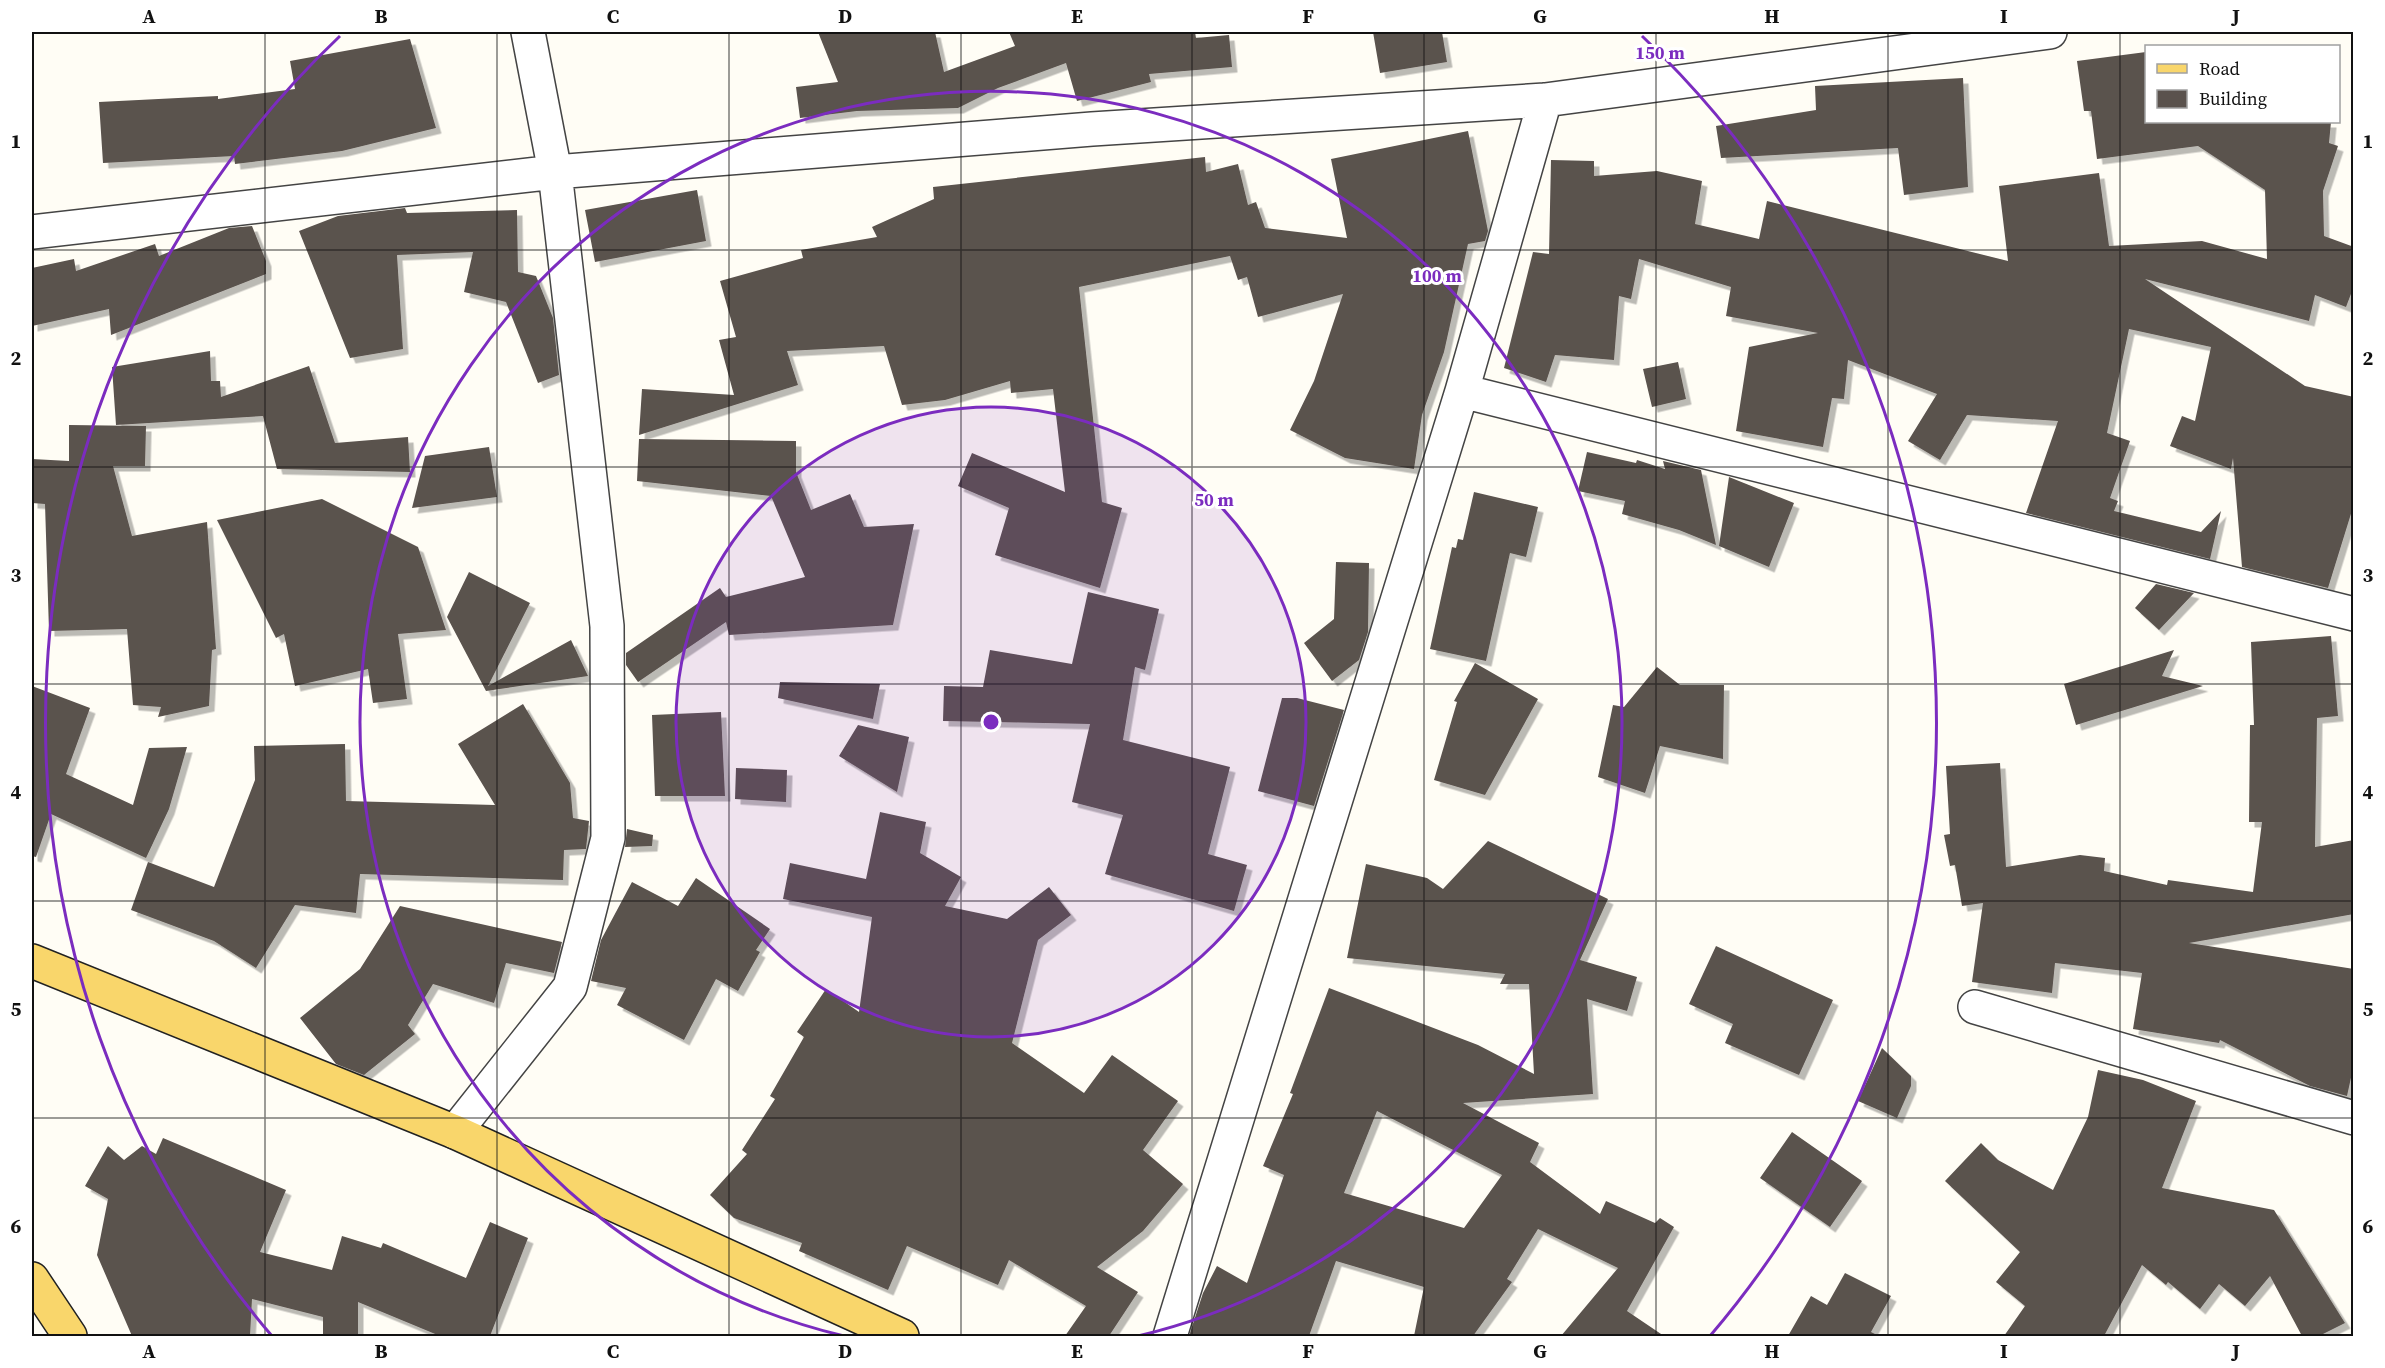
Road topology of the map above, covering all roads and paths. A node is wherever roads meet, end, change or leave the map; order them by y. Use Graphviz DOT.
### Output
graph roads {
  1 [pos="528,32"];
  2 [pos="2050,32"];
  3 [pos="1545,100"];
  4 [pos="555,172"];
  5 [pos="32,232"];
  6 [pos="1462,391"];
  7 [pos="2354,614"];
  8 [pos="32,961"];
  9 [pos="1975,1007"];
  10 [pos="2354,1118"];
  11 [pos="455,1132"];
  12 [pos="32,1279"];
  13 [pos="70,1336"];
  14 [pos="902,1336"];
  15 [pos="1170,1336"];
  1 -- 4 [label="street"];
  2 -- 3 [label="street"];
  3 -- 4 [label="street"];
  3 -- 6 [label="street"];
  4 -- 5 [label="street"];
  4 -- 11 [label="street"];
  6 -- 7 [label="street"];
  6 -- 15 [label="street"];
  8 -- 11 [label="main road"];
  9 -- 10 [label="street"];
  11 -- 14 [label="main road"];
  12 -- 13 [label="main road"];
}
